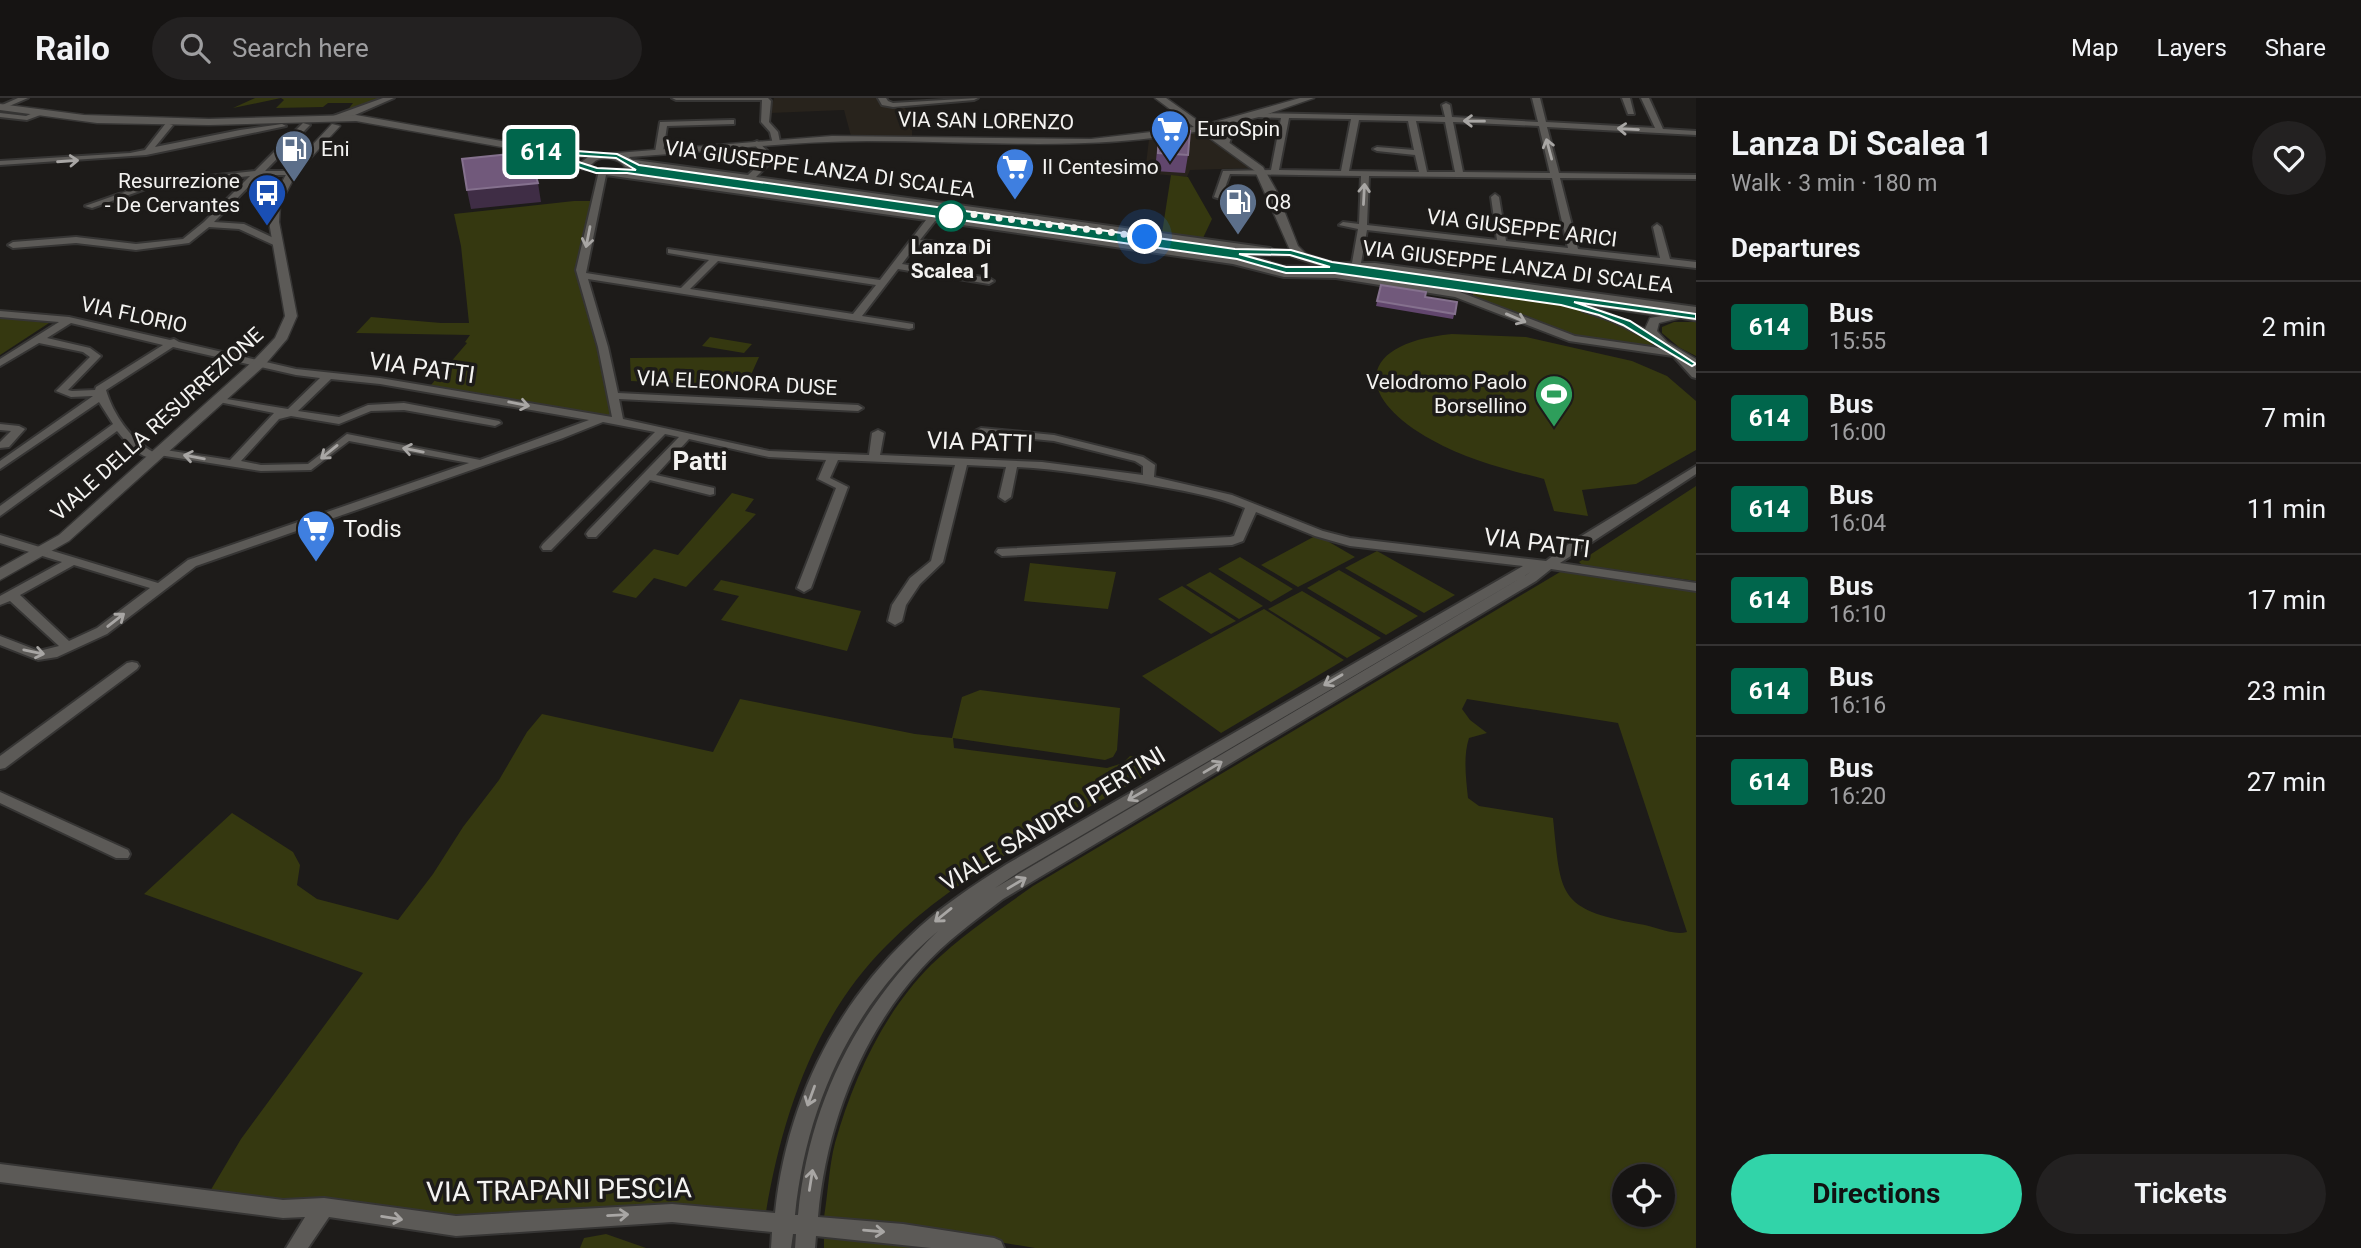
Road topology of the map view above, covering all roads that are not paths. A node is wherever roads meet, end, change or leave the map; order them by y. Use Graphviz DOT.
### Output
graph roads {
  1 [pos="24,98"];
  2 [pos="390,98"];
  3 [pos="676,98"];
  4 [pos="764,98"];
  5 [pos="882,98"];
  6 [pos="974,98"];
  7 [pos="1160,98"];
  8 [pos="1309,98"];
  9 [pos="1536,98"];
  10 [pos="1626,98"];
  11 [pos="1645,98"];
  12 [pos="1446,106"];
  13 [pos="2,110"];
  14 [pos="1631,112"];
  15 [pos="1257,115"];
  16 [pos="1285,117"];
  17 [pos="361,119"];
  18 [pos="1355,119"];
  19 [pos="1412,120"];
  20 [pos="1448,120"];
  21 [pos="1233,121"];
  22 [pos="331,122"];
  23 [pos="731,122"];
  24 [pos="154,123"];
  25 [pos="1542,124"];
  26 [pos="169,125"];
  27 [pos="306,125"];
  28 [pos="282,126"];
  29 [pos="1199,128"];
  30 [pos="1660,131"];
  31 [pos="425,132"];
  32 [pos="1696,132"];
  33 [pos="776,142"];
  34 [pos="757,143"];
  35 [pos="1225,144"];
  36 [pos="1377,149"];
  37 [pos="535,150"];
  38 [pos="658,152"];
  39 [pos="146,153"];
  40 [pos="1419,153"];
  41 [pos="609,156"];
  42 [pos="627,162"];
  43 [pos="0,163"];
  44 [pos="586,167"];
  45 [pos="606,171"];
  46 [pos="1261,171"];
  47 [pos="1275,171"];
  48 [pos="1345,172"];
  49 [pos="1365,172"];
  50 [pos="259,173"];
  51 [pos="292,173"];
  52 [pos="1423,173"];
  53 [pos="1459,173"];
  54 [pos="1555,174"];
  55 [pos="1696,177"];
  56 [pos="749,179"];
  57 [pos="1218,197"];
  58 [pos="1495,197"];
  59 [pos="89,206"];
  60 [pos="932,219"];
  61 [pos="207,224"];
  62 [pos="1343,225"];
  63 [pos="1657,227"];
  64 [pos="1363,228"];
  65 [pos="1287,234"];
  66 [pos="1134,237"];
  67 [pos="1175,238"];
  68 [pos="914,242"];
  69 [pos="279,244"];
  70 [pos="1502,244"];
  71 [pos="13,246"];
  72 [pos="981,250"];
  73 [pos="671,251"];
  74 [pos="1163,251"];
  75 [pos="1574,252"];
  76 [pos="1213,253"];
  77 [pos="1275,255"];
  78 [pos="716,258"];
  79 [pos="1302,262"];
  80 [pos="1666,262"];
  81 [pos="1335,265"];
  82 [pos="1356,265"];
  83 [pos="1696,265"];
  84 [pos="895,266"];
  85 [pos="582,275"];
  86 [pos="989,281"];
  87 [pos="881,284"];
  88 [pos="1416,284"];
  89 [pos="684,290"];
  90 [pos="1696,310"];
  91 [pos="0,314"];
  92 [pos="1696,317"];
  93 [pos="855,318"];
  94 [pos="67,320"];
  95 [pos="909,326"];
  96 [pos="36,339"];
  97 [pos="1656,339"];
  98 [pos="174,342"];
  99 [pos="1676,353"];
  100 [pos="0,363"];
  101 [pos="258,364"];
  102 [pos="1696,364"];
  103 [pos="1696,375"];
  104 [pos="327,376"];
  105 [pos="101,394"];
  106 [pos="614,396"];
  107 [pos="218,399"];
  108 [pos="858,408"];
  109 [pos="290,413"];
  110 [pos="599,420"];
  111 [pos="618,421"];
  112 [pos="495,423"];
  113 [pos="119,425"];
  114 [pos="0,427"];
  115 [pos="663,430"];
  116 [pos="981,431"];
  117 [pos="878,433"];
  118 [pos="687,435"];
  119 [pos="0,445"];
  120 [pos="157,454"];
  121 [pos="833,458"];
  122 [pos="874,459"];
  123 [pos="962,462"];
  124 [pos="233,464"];
  125 [pos="478,464"];
  126 [pos="1012,464"];
  127 [pos="0,466"];
  128 [pos="1696,469"];
  129 [pos="647,476"];
  130 [pos="1148,481"];
  131 [pos="710,491"];
  132 [pos="1005,496"];
  133 [pos="1252,506"];
  134 [pos="0,512"];
  135 [pos="592,534"];
  136 [pos="0,540"];
  137 [pos="547,547"];
  138 [pos="1573,547"];
  139 [pos="1406,548"];
  140 [pos="43,551"];
  141 [pos="1002,552"];
  142 [pos="71,562"];
  143 [pos="1550,565"];
  144 [pos="1529,571"];
  145 [pos="1,574"];
  146 [pos="159,587"];
  147 [pos="1696,587"];
  148 [pos="804,588"];
  149 [pos="6,598"];
  150 [pos="895,621"];
  151 [pos="0,640"];
  152 [pos="68,647"];
  153 [pos="83,649"];
  154 [pos="132,666"];
  155 [pos="0,764"];
  156 [pos="0,797"];
  157 [pos="122,854"];
  158 [pos="0,1173"];
  159 [pos="324,1207"];
  160 [pos="783,1223"];
  161 [pos="806,1225"];
  162 [pos="296,1248"];
  163 [pos="782,1248"];
  164 [pos="805,1248"];
  165 [pos="994,1248"];
  1 -- 13 [label="street"];
  2 -- 17 [label="street"];
  3 -- 4 [label="street"];
  4 -- 33 [label="street"];
  5 -- 6 [label="street"];
  7 -- 29 [label="street"];
  8 -- 15 [label="street, VIA SAN LORENZO"];
  9 -- 25 [label="street"];
  10 -- 14 [label="street"];
  11 -- 30 [label="street"];
  12 -- 20 [label="street"];
  13 -- 24 [label="street"];
  15 -- 16 [label="street"];
  15 -- 21 [label="street, VIA SAN LORENZO"];
  16 -- 18 [label="street"];
  16 -- 47 [label="street"];
  17 -- 22 [label="street"];
  17 -- 22 [label="street"];
  17 -- 31 [label="street"];
  17 -- 31 [label="street"];
  18 -- 19 [label="street"];
  18 -- 48 [label="street"];
  19 -- 20 [label="street"];
  19 -- 40 [label="street"];
  25 -- 20 [label="street, one-way"];
  20 -- 53 [label="street"];
  21 -- 29 [label="street, VIA SAN LORENZO"];
  21 -- 35 [label="street"];
  22 -- 24 [label="street"];
  22 -- 27 [label="street"];
  22 -- 51 [label="street, VIALE DELLA RESURREZIONE"];
  23 -- 38 [label="street"];
  24 -- 26 [label="street"];
  30 -- 25 [label="street, one-way"];
  54 -- 25 [label="street, one-way"];
  26 -- 28 [label="street"];
  26 -- 39 [label="street"];
  27 -- 28 [label="street"];
  27 -- 50 [label="street"];
  28 -- 39 [label="street"];
  29 -- 33 [label="street, VIA SAN LORENZO"];
  29 -- 35 [label="street"];
  30 -- 32 [label="street"];
  31 -- 37 [label="street, VIA SAN LORENZO"];
  33 -- 34 [label="street, VIA SAN LORENZO"];
  34 -- 38 [label="street, VIA SAN LORENZO"];
  34 -- 56 [label="street"];
  35 -- 46 [label="street"];
  36 -- 40 [label="street"];
  37 -- 41 [label="street, VIA SAN LORENZO"];
  37 -- 44 [label="street, VIA SAN LORENZO"];
  38 -- 41 [label="street, VIA SAN LORENZO"];
  38 -- 42 [label="street, VIA SAN LORENZO"];
  43 -- 39 [label="street, one-way"];
  40 -- 52 [label="street"];
  41 -- 42 [label="street"];
  41 -- 44 [label="street"];
  42 -- 45 [label="street, VIA SAN LORENZO"];
  42 -- 56 [label="street, VIA GIUSEPPE LANZA DI SCALEA"];
  42 -- 66 [label="street, VIA GIUSEPPE LANZA DI SCALEA"];
  44 -- 45 [label="street, VIA SAN LORENZO"];
  45 -- 60 [label="street, VIA GIUSEPPE LANZA DI SCALEA"];
  45 -- 76 [label="street, VIA GIUSEPPE LANZA DI SCALEA"];
  45 -- 85 [label="street, one-way"];
  46 -- 47 [label="street"];
  46 -- 57 [label="street"];
  46 -- 65 [label="street"];
  47 -- 48 [label="street"];
  48 -- 49 [label="street"];
  49 -- 52 [label="street"];
  64 -- 49 [label="street, one-way"];
  50 -- 51 [label="street"];
  50 -- 59 [label="street"];
  50 -- 61 [label="street"];
  51 -- 69 [label="street, VIALE DELLA RESURREZIONE"];
  52 -- 53 [label="street"];
  53 -- 54 [label="street"];
  54 -- 55 [label="street"];
  54 -- 75 [label="street"];
  56 -- 67 [label="street, VIA GIUSEPPE LANZA DI SCALEA"];
  58 -- 70 [label="street"];
  60 -- 68 [label="street"];
  60 -- 74 [label="street, VIA GIUSEPPE LANZA DI SCALEA"];
  61 -- 69 [label="street"];
  61 -- 71 [label="street"];
  62 -- 64 [label="street, VIA GIUSEPPE ARICI"];
  63 -- 80 [label="street"];
  64 -- 70 [label="street, VIA GIUSEPPE ARICI"];
  64 -- 82 [label="street"];
  65 -- 77 [label="street"];
  65 -- 79 [label="street"];
  66 -- 67 [label="street, VIA GIUSEPPE LANZA DI SCALEA"];
  66 -- 77 [label="street, VIA GIUSEPPE LANZA DI SCALEA"];
  67 -- 77 [label="street, VIA GIUSEPPE LANZA DI SCALEA"];
  68 -- 72 [label="street"];
  68 -- 84 [label="street"];
  69 -- 101 [label="street, VIALE DELLA RESURREZIONE"];
  70 -- 75 [label="street, VIA GIUSEPPE ARICI"];
  73 -- 78 [label="street"];
  74 -- 76 [label="street, VIA GIUSEPPE LANZA DI SCALEA"];
  74 -- 88 [label="street, VIA GIUSEPPE LANZA DI SCALEA"];
  75 -- 80 [label="street, VIA GIUSEPPE ARICI"];
  76 -- 77 [label="street, VIA GIUSEPPE LANZA DI SCALEA"];
  77 -- 79 [label="street"];
  77 -- 79 [label="street"];
  78 -- 87 [label="street"];
  78 -- 89 [label="street"];
  79 -- 81 [label="street, VIA GIUSEPPE LANZA DI SCALEA"];
  79 -- 88 [label="street, VIA GIUSEPPE LANZA DI SCALEA"];
  80 -- 83 [label="street, VIA GIUSEPPE ARICI"];
  81 -- 82 [label="street, VIA GIUSEPPE LANZA DI SCALEA"];
  81 -- 92 [label="street, VIA GIUSEPPE LANZA DI SCALEA"];
  82 -- 90 [label="street, VIA GIUSEPPE LANZA DI SCALEA"];
  84 -- 86 [label="street"];
  84 -- 87 [label="street"];
  85 -- 89 [label="street"];
  85 -- 106 [label="street"];
  87 -- 93 [label="street"];
  88 -- 97 [label="street, VIA GIUSEPPE LANZA DI SCALEA"];
  88 -- 99 [label="street, VIA GIUSEPPE LANZA DI SCALEA, one-way"];
  89 -- 93 [label="street"];
  91 -- 94 [label="street, VIA FLORIO"];
  92 -- 97 [label="street"];
  93 -- 95 [label="street"];
  94 -- 96 [label="street"];
  94 -- 98 [label="street, VIA FLORIO"];
  96 -- 100 [label="street"];
  96 -- 105 [label="street"];
  97 -- 99 [label="street, VIA GIUSEPPE LANZA DI SCALEA"];
  98 -- 101 [label="street, VIA FLORIO"];
  98 -- 105 [label="street"];
  99 -- 102 [label="street, VIA GIUSEPPE LANZA DI SCALEA"];
  99 -- 103 [label="street"];
  101 -- 104 [label="street, VIA PATTI"];
  101 -- 107 [label="street, VIALE DELLA RESURREZIONE"];
  104 -- 109 [label="street"];
  104 -- 110 [label="street, VIA PATTI, one-way"];
  105 -- 113 [label="street"];
  105 -- 127 [label="street"];
  106 -- 108 [label="street, VIA ELEONORA DUSE"];
  106 -- 111 [label="street"];
  107 -- 109 [label="street"];
  107 -- 120 [label="street, VIALE DELLA RESURREZIONE"];
  109 -- 112 [label="street"];
  109 -- 124 [label="street"];
  110 -- 111 [label="street, VIA PATTI"];
  110 -- 125 [label="street"];
  111 -- 115 [label="street, VIA PATTI"];
  113 -- 120 [label="street"];
  113 -- 134 [label="street"];
  114 -- 119 [label="street"];
  115 -- 118 [label="street, VIA PATTI"];
  115 -- 137 [label="street"];
  116 -- 130 [label="street"];
  117 -- 122 [label="street"];
  118 -- 121 [label="street, VIA PATTI"];
  118 -- 129 [label="street"];
  124 -- 120 [label="street, one-way"];
  120 -- 140 [label="street, VIALE DELLA RESURREZIONE"];
  121 -- 122 [label="street, VIA PATTI"];
  121 -- 148 [label="street"];
  122 -- 123 [label="street, VIA PATTI"];
  123 -- 126 [label="street, VIA PATTI"];
  123 -- 150 [label="street"];
  125 -- 124 [label="street, one-way"];
  125 -- 146 [label="street"];
  126 -- 130 [label="street, VIA PATTI"];
  126 -- 132 [label="street"];
  128 -- 138 [label="street"];
  129 -- 131 [label="street"];
  129 -- 135 [label="street"];
  130 -- 133 [label="street, VIA PATTI"];
  133 -- 139 [label="street, VIA PATTI"];
  133 -- 141 [label="street"];
  136 -- 140 [label="street"];
  138 -- 139 [label="street"];
  138 -- 143 [label="street"];
  138 -- 144 [label="street"];
  139 -- 144 [label="street, VIA PATTI"];
  140 -- 142 [label="street"];
  140 -- 145 [label="street, VIALE DELLA RESURREZIONE"];
  142 -- 146 [label="street"];
  142 -- 149 [label="street"];
  143 -- 144 [label="street"];
  143 -- 147 [label="street, VIA PATTI"];
  144 -- 160 [label="street, VIALE SANDRO PERTINI, one-way"];
  161 -- 144 [label="street, VIALE SANDRO PERTINI, one-way"];
  152 -- 146 [label="street, one-way"];
  149 -- 152 [label="street"];
  151 -- 152 [label="street, one-way"];
  152 -- 153 [label="street"];
  154 -- 155 [label="street"];
  156 -- 157 [label="street"];
  158 -- 159 [label="street, VIA TRAPANI PESCIA"];
  159 -- 160 [label="street, VIA TRAPANI PESCIA, one-way"];
  159 -- 162 [label="street"];
  160 -- 161 [label="street, VIA TRAPANI PESCIA"];
  160 -- 163 [label="street, VIALE SANDRO PERTINI"];
  161 -- 164 [label="street, VIALE SANDRO PERTINI"];
  161 -- 165 [label="street, VIA TRAPANI PESCIA, one-way"];
}
